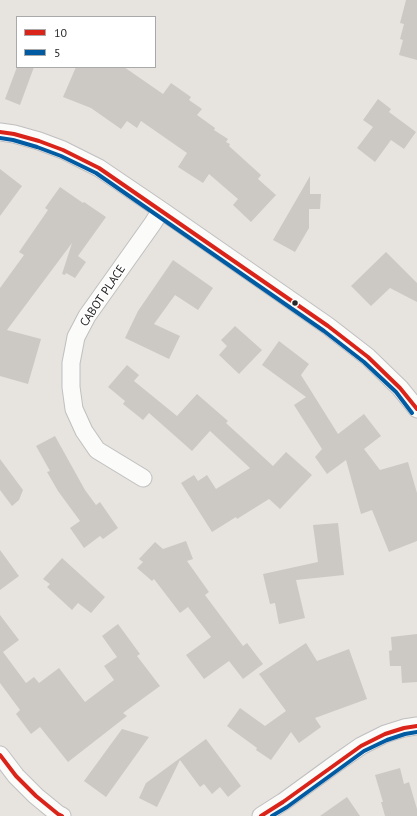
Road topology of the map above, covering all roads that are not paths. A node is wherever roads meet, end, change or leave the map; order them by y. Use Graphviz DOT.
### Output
graph roads {
  1 [pos="0,132"];
  2 [pos="161,210"];
  3 [pos="417,409"];
  4 [pos="143,478"];
  5 [pos="417,726"];
  6 [pos="0,755"];
  7 [pos="62,816"];
  8 [pos="261,816"];
  1 -- 2 [label="street"];
  2 -- 3 [label="street"];
  2 -- 4 [label="street, CABOT PLACE"];
  5 -- 8 [label="street"];
  6 -- 7 [label="street"];
}
